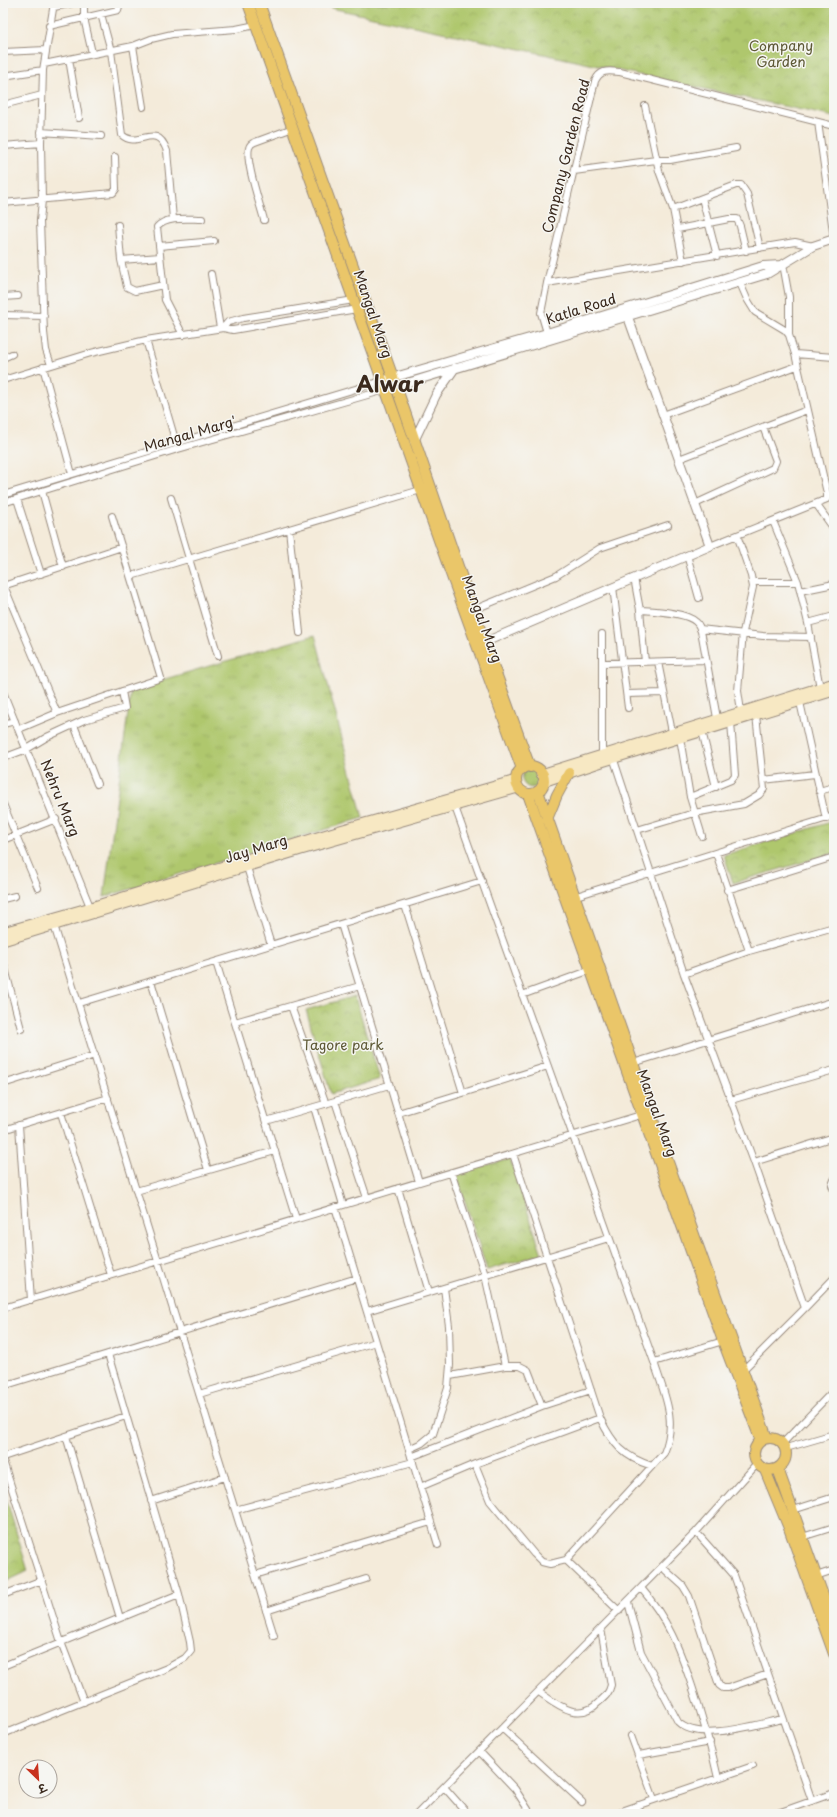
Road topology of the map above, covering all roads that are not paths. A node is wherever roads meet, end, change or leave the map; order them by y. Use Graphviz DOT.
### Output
graph roads {
  1 [pos="73,3"];
  2 [pos="84,3"];
  3 [pos="120,3"];
  4 [pos="248,3"];
  5 [pos="259,3"];
  6 [pos="54,5"];
  7 [pos="101,14"];
  8 [pos="84,18"];
  9 [pos="256,25"];
  10 [pos="49,26"];
  11 [pos="133,46"];
  12 [pos="46,50"];
  13 [pos="110,51"];
  14 [pos="3,52"];
  15 [pos="92,53"];
  16 [pos="69,59"];
  17 [pos="43,67"];
  18 [pos="3,76"];
  19 [pos="42,95"];
  20 [pos="3,106"];
  21 [pos="645,106"];
  22 [pos="143,107"];
  23 [pos="79,118"];
  24 [pos="818,122"];
  25 [pos="834,126"];
  26 [pos="293,128"];
  27 [pos="41,132"];
  28 [pos="102,136"];
  29 [pos="41,143"];
  30 [pos="3,146"];
  31 [pos="736,148"];
  32 [pos="115,157"];
  33 [pos="656,160"];
  34 [pos="574,171"];
  35 [pos="702,198"];
  36 [pos="42,200"];
  37 [pos="3,203"];
  38 [pos="673,209"];
  39 [pos="173,219"];
  40 [pos="202,219"];
  41 [pos="264,220"];
  42 [pos="708,223"];
  43 [pos="118,225"];
  44 [pos="678,229"];
  45 [pos="834,239"];
  46 [pos="214,241"];
  47 [pos="159,246"];
  48 [pos="813,246"];
  49 [pos="760,248"];
  50 [pos="746,251"];
  51 [pos="717,256"];
  52 [pos="160,257"];
  53 [pos="121,260"];
  54 [pos="683,261"];
  55 [pos="784,265"];
  56 [pos="211,274"];
  57 [pos="726,282"];
  58 [pos="740,282"];
  59 [pos="547,283"];
  60 [pos="163,285"];
  61 [pos="18,296"];
  62 [pos="3,297"];
  63 [pos="355,305"];
  64 [pos="3,315"];
  65 [pos="44,316"];
  66 [pos="623,316"];
  67 [pos="222,328"];
  68 [pos="183,335"];
  69 [pos="789,335"];
  70 [pos="548,337"];
  71 [pos="146,340"];
  72 [pos="12,354"];
  73 [pos="795,354"];
  74 [pos="834,357"];
  75 [pos="3,358"];
  76 [pos="51,364"];
  77 [pos="796,366"];
  78 [pos="43,367"];
  79 [pos="455,368"];
  80 [pos="3,380"];
  81 [pos="395,382"];
  82 [pos="384,386"];
  83 [pos="310,403"];
  84 [pos="807,410"];
  85 [pos="312,411"];
  86 [pos="664,415"];
  87 [pos="763,427"];
  88 [pos="414,441"];
  89 [pos="176,443"];
  90 [pos="679,458"];
  91 [pos="72,474"];
  92 [pos="426,488"];
  93 [pos="42,491"];
  94 [pos="3,495"];
  95 [pos="834,497"];
  96 [pos="171,498"];
  97 [pos="827,498"];
  98 [pos="17,499"];
  99 [pos="3,503"];
  100 [pos="695,504"];
  101 [pos="816,504"];
  102 [pos="112,516"];
  103 [pos="773,522"];
  104 [pos="668,525"];
  105 [pos="289,529"];
  106 [pos="834,529"];
  107 [pos="737,535"];
  108 [pos="710,546"];
  109 [pos="122,547"];
  110 [pos="688,555"];
  111 [pos="189,560"];
  112 [pos="63,567"];
  113 [pos="41,574"];
  114 [pos="131,576"];
  115 [pos="634,578"];
  116 [pos="752,582"];
  117 [pos="798,582"];
  118 [pos="834,584"];
  119 [pos="3,586"];
  120 [pos="613,587"];
  121 [pos="800,591"];
  122 [pos="699,598"];
  123 [pos="473,610"];
  124 [pos="640,610"];
  125 [pos="834,616"];
  126 [pos="808,623"];
  127 [pos="700,629"];
  128 [pos="743,632"];
  129 [pos="300,633"];
  130 [pos="602,634"];
  131 [pos="811,637"];
  132 [pos="485,642"];
  133 [pos="218,656"];
  134 [pos="706,660"];
  135 [pos="646,662"];
  136 [pos="658,662"];
  137 [pos="623,663"];
  138 [pos="603,664"];
  139 [pos="834,684"];
  140 [pos="820,688"];
  141 [pos="122,691"];
  142 [pos="834,691"];
  143 [pos="3,692"];
  144 [pos="664,693"];
  145 [pos="627,694"];
  146 [pos="800,702"];
  147 [pos="628,708"];
  148 [pos="740,712"];
  149 [pos="57,713"];
  150 [pos="756,715"];
  151 [pos="717,718"];
  152 [pos="15,721"];
  153 [pos="731,722"];
  154 [pos="3,724"];
  155 [pos="74,725"];
  156 [pos="18,729"];
  157 [pos="702,731"];
  158 [pos="672,732"];
  159 [pos="680,738"];
  160 [pos="27,749"];
  161 [pos="613,755"];
  162 [pos="3,758"];
  163 [pos="602,758"];
  164 [pos="526,768"];
  165 [pos="570,773"];
  166 [pos="815,774"];
  167 [pos="763,780"];
  168 [pos="97,784"];
  169 [pos="517,784"];
  170 [pos="537,785"];
  171 [pos="716,787"];
  172 [pos="834,787"];
  173 [pos="819,791"];
  174 [pos="690,797"];
  175 [pos="3,804"];
  176 [pos="455,807"];
  177 [pos="694,813"];
  178 [pos="834,816"];
  179 [pos="56,819"];
  180 [pos="547,819"];
  181 [pos="826,819"];
  182 [pos="637,830"];
  183 [pos="16,835"];
  184 [pos="702,836"];
  185 [pos="3,840"];
  186 [pos="716,853"];
  187 [pos="834,856"];
  188 [pos="246,863"];
  189 [pos="650,873"];
  190 [pos="482,881"];
  191 [pos="38,888"];
  192 [pos="727,890"];
  193 [pos="15,896"];
  194 [pos="574,897"];
  195 [pos="3,899"];
  196 [pos="405,905"];
  197 [pos="92,911"];
  198 [pos="53,922"];
  199 [pos="341,924"];
  200 [pos="834,926"];
  201 [pos="3,932"];
  202 [pos="3,941"];
  203 [pos="272,945"];
  204 [pos="749,951"];
  205 [pos="3,961"];
  206 [pos="216,962"];
  207 [pos="595,968"];
  208 [pos="684,974"];
  209 [pos="151,981"];
  210 [pos="360,986"];
  211 [pos="522,995"];
  212 [pos="834,1001"];
  213 [pos="79,1003"];
  214 [pos="291,1006"];
  215 [pos="235,1022"];
  216 [pos="21,1029"];
  217 [pos="708,1039"];
  218 [pos="94,1055"];
  219 [pos="633,1062"];
  220 [pos="548,1066"];
  221 [pos="834,1070"];
  222 [pos="3,1084"];
  223 [pos="389,1085"];
  224 [pos="463,1093"];
  225 [pos="108,1098"];
  226 [pos="731,1100"];
  227 [pos="335,1101"];
  228 [pos="326,1104"];
  229 [pos="314,1107"];
  230 [pos="61,1113"];
  231 [pos="398,1113"];
  232 [pos="646,1113"];
  233 [pos="266,1121"];
  234 [pos="19,1125"];
  235 [pos="3,1130"];
  236 [pos="573,1136"];
  237 [pos="834,1137"];
  238 [pos="275,1151"];
  239 [pos="512,1154"];
  240 [pos="754,1162"];
  241 [pos="208,1170"];
  242 [pos="452,1172"];
  243 [pos="834,1180"];
  244 [pos="419,1182"];
  245 [pos="398,1188"];
  246 [pos="136,1191"];
  247 [pos="834,1192"];
  248 [pos="367,1198"];
  249 [pos="343,1205"];
  250 [pos="335,1207"];
  251 [pos="296,1219"];
  252 [pos="609,1238"];
  253 [pos="546,1256"];
  254 [pos="158,1261"];
  255 [pos="111,1275"];
  256 [pos="485,1275"];
  257 [pos="357,1278"];
  258 [pos="834,1278"];
  259 [pos="444,1288"];
  260 [pos="429,1292"];
  261 [pos="31,1300"];
  262 [pos="3,1308"];
  263 [pos="805,1308"];
  264 [pos="367,1311"];
  265 [pos="180,1332"];
  266 [pos="723,1341"];
  267 [pos="376,1342"];
  268 [pos="108,1354"];
  269 [pos="654,1362"];
  270 [pos="505,1366"];
  271 [pos="742,1370"];
  272 [pos="450,1376"];
  273 [pos="3,1379"];
  274 [pos="4,1386"];
  275 [pos="591,1390"];
  276 [pos="834,1390"];
  277 [pos="199,1394"];
  278 [pos="542,1406"];
  279 [pos="126,1416"];
  280 [pos="600,1418"];
  281 [pos="834,1434"];
  282 [pos="66,1436"];
  283 [pos="764,1440"];
  284 [pos="784,1445"];
  285 [pos="408,1449"];
  286 [pos="3,1456"];
  287 [pos="412,1460"];
  288 [pos="3,1461"];
  289 [pos="475,1464"];
  290 [pos="652,1466"];
  291 [pos="761,1467"];
  292 [pos="778,1469"];
  293 [pos="225,1477"];
  294 [pos="420,1487"];
  295 [pos="834,1497"];
  296 [pos="151,1501"];
  297 [pos="235,1510"];
  298 [pos="793,1510"];
  299 [pos="431,1522"];
  300 [pos="834,1526"];
  301 [pos="696,1532"];
  302 [pos="802,1536"];
  303 [pos="438,1545"];
  304 [pos="566,1560"];
  305 [pos="662,1567"];
  306 [pos="834,1570"];
  307 [pos="255,1575"];
  308 [pos="816,1576"];
  309 [pos="366,1579"];
  310 [pos="42,1580"];
  311 [pos="641,1588"];
  312 [pos="179,1594"];
  313 [pos="3,1595"];
  314 [pos="628,1602"];
  315 [pos="266,1611"];
  316 [pos="619,1611"];
  317 [pos="120,1618"];
  318 [pos="834,1626"];
  319 [pos="601,1629"];
  320 [pos="274,1636"];
  321 [pos="61,1642"];
  322 [pos="834,1654"];
  323 [pos="3,1666"];
  324 [pos="768,1674"];
  325 [pos="539,1692"];
  326 [pos="84,1702"];
  327 [pos="783,1718"];
  328 [pos="503,1729"];
  329 [pos="707,1731"];
  330 [pos="3,1734"];
  331 [pos="630,1736"];
  332 [pos="710,1742"];
  333 [pos="480,1752"];
  334 [pos="639,1755"];
  335 [pos="753,1766"];
  336 [pos="718,1778"];
  337 [pos="444,1787"];
  338 [pos="834,1793"];
  339 [pos="654,1799"];
  340 [pos="812,1801"];
  341 [pos="582,1802"];
  342 [pos="638,1805"];
  343 [pos="417,1814"];
  344 [pos="468,1814"];
  345 [pos="531,1814"];
  346 [pos="613,1814"];
  347 [pos="642,1814"];
  348 [pos="775,1814"];
  1 -- 6 [label="street"];
  2 -- 8 [label="street"];
  3 -- 7 [label="street"];
  4 -- 9 [label="main road, Mangal Marg"];
  5 -- 81 [label="main road, Mangal Marg"];
  6 -- 10 [label="street"];
  7 -- 8 [label="street"];
  7 -- 13 [label="street"];
  8 -- 10 [label="street"];
  8 -- 15 [label="street"];
  9 -- 11 [label="street"];
  9 -- 26 [label="main road, Mangal Marg"];
  10 -- 12 [label="street"];
  11 -- 13 [label="street"];
  11 -- 22 [label="street"];
  12 -- 14 [label="street"];
  12 -- 17 [label="street"];
  13 -- 15 [label="street"];
  13 -- 39 [label="street"];
  15 -- 16 [label="street"];
  16 -- 17 [label="street"];
  16 -- 23 [label="street"];
  17 -- 18 [label="street"];
  17 -- 19 [label="street"];
  19 -- 20 [label="street"];
  19 -- 27 [label="street"];
  21 -- 33 [label="street"];
  24 -- 25 [label="street, Company Garden Road"];
  24 -- 34 [label="street, Company Garden Road"];
  24 -- 45 [label="street"];
  26 -- 41 [label="street"];
  26 -- 63 [label="main road, Mangal Marg"];
  27 -- 28 [label="street"];
  27 -- 29 [label="street"];
  29 -- 30 [label="street"];
  29 -- 36 [label="street"];
  31 -- 33 [label="street"];
  32 -- 36 [label="street"];
  33 -- 34 [label="street"];
  33 -- 38 [label="street"];
  34 -- 59 [label="street, Company Garden Road"];
  35 -- 38 [label="street"];
  35 -- 42 [label="street"];
  35 -- 49 [label="street"];
  36 -- 37 [label="street"];
  36 -- 65 [label="street"];
  38 -- 44 [label="street"];
  39 -- 40 [label="street"];
  39 -- 47 [label="street"];
  42 -- 44 [label="street"];
  42 -- 50 [label="street"];
  42 -- 51 [label="street"];
  43 -- 53 [label="street"];
  44 -- 54 [label="street"];
  45 -- 48 [label="street, Katla Road"];
  46 -- 47 [label="street"];
  47 -- 52 [label="street"];
  48 -- 49 [label="street"];
  48 -- 55 [label="street, Katla Road"];
  49 -- 50 [label="street"];
  50 -- 51 [label="street"];
  51 -- 54 [label="street"];
  52 -- 53 [label="street"];
  52 -- 60 [label="street"];
  53 -- 60 [label="street"];
  54 -- 59 [label="street"];
  55 -- 57 [label="street, Katla Road"];
  55 -- 58 [label="street, Katla Road"];
  55 -- 69 [label="street"];
  56 -- 67 [label="street"];
  57 -- 58 [label="street, Katla Road"];
  57 -- 66 [label="street, Katla Road"];
  58 -- 69 [label="street"];
  59 -- 70 [label="street, Company Garden Road"];
  60 -- 68 [label="street"];
  61 -- 62 [label="street"];
  63 -- 67 [label="street"];
  63 -- 67 [label="street"];
  63 -- 82 [label="main road, Mangal Marg"];
  64 -- 65 [label="street"];
  65 -- 76 [label="street"];
  66 -- 70 [label="street, Katla Road"];
  66 -- 86 [label="street"];
  67 -- 68 [label="street"];
  68 -- 71 [label="street"];
  69 -- 73 [label="street"];
  70 -- 79 [label="street, Katla Road"];
  70 -- 81 [label="street, Katla Road"];
  71 -- 76 [label="street"];
  71 -- 89 [label="street"];
  72 -- 75 [label="street"];
  73 -- 74 [label="street"];
  73 -- 77 [label="street"];
  76 -- 78 [label="street"];
  77 -- 84 [label="street"];
  77 -- 86 [label="street"];
  78 -- 80 [label="street"];
  78 -- 91 [label="street"];
  79 -- 81 [label="street, Katla Road"];
  79 -- 88 [label="street"];
  81 -- 82 [label="street, Katla Road"];
  81 -- 88 [label="main road, Mangal Marg"];
  82 -- 83 [label="street"];
  82 -- 85 [label="street, Mangal Marg'"];
  82 -- 92 [label="main road, Mangal Marg"];
  83 -- 85 [label="street"];
  83 -- 89 [label="street"];
  84 -- 87 [label="street"];
  84 -- 97 [label="street"];
  85 -- 93 [label="street, Mangal Marg'"];
  86 -- 90 [label="street"];
  87 -- 90 [label="street"];
  87 -- 100 [label="street"];
  88 -- 92 [label="main road, Mangal Marg"];
  89 -- 91 [label="street"];
  90 -- 100 [label="street"];
  91 -- 94 [label="street"];
  92 -- 105 [label="street"];
  92 -- 123 [label="main road, Mangal Marg"];
  92 -- 164 [label="main road, Mangal Marg"];
  93 -- 98 [label="street, Mangal Marg'"];
  93 -- 112 [label="street"];
  95 -- 97 [label="street"];
  96 -- 111 [label="street"];
  97 -- 101 [label="street"];
  98 -- 99 [label="street, Mangal Marg'"];
  98 -- 113 [label="street"];
  100 -- 108 [label="street"];
  101 -- 103 [label="street"];
  101 -- 106 [label="street"];
  102 -- 109 [label="street"];
  103 -- 107 [label="street"];
  103 -- 117 [label="street"];
  104 -- 123 [label="street"];
  105 -- 111 [label="street"];
  105 -- 129 [label="street"];
  107 -- 108 [label="street"];
  107 -- 116 [label="street"];
  108 -- 110 [label="street"];
  109 -- 112 [label="street"];
  109 -- 114 [label="street"];
  110 -- 115 [label="street"];
  110 -- 122 [label="street"];
  111 -- 114 [label="street"];
  111 -- 133 [label="street"];
  112 -- 113 [label="street"];
  113 -- 119 [label="street"];
  114 -- 141 [label="street"];
  115 -- 120 [label="street"];
  115 -- 124 [label="street"];
  116 -- 117 [label="street"];
  116 -- 128 [label="street"];
  117 -- 121 [label="street"];
  118 -- 121 [label="street"];
  119 -- 149 [label="street"];
  120 -- 132 [label="street"];
  120 -- 137 [label="street"];
  121 -- 126 [label="street"];
  123 -- 132 [label="main road, Mangal Marg"];
  124 -- 127 [label="street"];
  124 -- 135 [label="street"];
  125 -- 126 [label="street"];
  126 -- 131 [label="street"];
  127 -- 128 [label="street"];
  127 -- 134 [label="street"];
  128 -- 131 [label="street"];
  128 -- 148 [label="street"];
  130 -- 138 [label="street"];
  131 -- 140 [label="street"];
  132 -- 164 [label="main road, Mangal Marg"];
  134 -- 136 [label="street"];
  134 -- 151 [label="street"];
  135 -- 136 [label="street"];
  135 -- 137 [label="street"];
  136 -- 144 [label="street"];
  137 -- 138 [label="street"];
  137 -- 145 [label="street"];
  138 -- 163 [label="street"];
  139 -- 140 [label="main road"];
  140 -- 148 [label="main road"];
  141 -- 149 [label="street"];
  141 -- 155 [label="street"];
  142 -- 146 [label="main road"];
  143 -- 152 [label="street, Nehru Marg"];
  144 -- 145 [label="street"];
  144 -- 158 [label="street"];
  145 -- 147 [label="street"];
  146 -- 150 [label="main road"];
  146 -- 166 [label="street"];
  148 -- 151 [label="main road"];
  149 -- 156 [label="street"];
  150 -- 153 [label="main road"];
  150 -- 167 [label="street"];
  151 -- 158 [label="main road"];
  152 -- 154 [label="street"];
  152 -- 156 [label="street, Nehru Marg"];
  153 -- 157 [label="main road"];
  153 -- 171 [label="street"];
  155 -- 160 [label="street"];
  155 -- 168 [label="street"];
  156 -- 160 [label="street, Nehru Marg"];
  157 -- 159 [label="main road"];
  157 -- 171 [label="street"];
  158 -- 161 [label="main road"];
  159 -- 161 [label="main road"];
  159 -- 174 [label="street"];
  160 -- 162 [label="street"];
  160 -- 179 [label="street, Nehru Marg"];
  161 -- 163 [label="main road"];
  161 -- 182 [label="street"];
  163 -- 165 [label="main road"];
  163 -- 170 [label="main road"];
  164 -- 169 [label="main road"];
  164 -- 170 [label="main road"];
  165 -- 170 [label="main road"];
  165 -- 180 [label="main road"];
  166 -- 167 [label="street"];
  166 -- 173 [label="street"];
  167 -- 177 [label="street"];
  169 -- 170 [label="main road"];
  169 -- 176 [label="main road, Jay Marg"];
  169 -- 188 [label="main road, Jay Marg"];
  170 -- 180 [label="main road, Mangal Marg"];
  170 -- 207 [label="main road, Mangal Marg"];
  171 -- 174 [label="street"];
  172 -- 173 [label="street"];
  173 -- 181 [label="street"];
  174 -- 177 [label="street"];
  175 -- 183 [label="street"];
  176 -- 188 [label="main road, Jay Marg"];
  176 -- 190 [label="street"];
  177 -- 182 [label="street"];
  177 -- 184 [label="street"];
  178 -- 181 [label="street"];
  179 -- 183 [label="street"];
  179 -- 197 [label="street, Nehru Marg"];
  180 -- 194 [label="main road, Mangal Marg"];
  181 -- 186 [label="street"];
  182 -- 189 [label="street"];
  183 -- 185 [label="street"];
  183 -- 191 [label="street"];
  186 -- 189 [label="street"];
  186 -- 192 [label="street"];
  187 -- 192 [label="street"];
  188 -- 197 [label="main road, Jay Marg"];
  188 -- 203 [label="street"];
  189 -- 194 [label="street"];
  189 -- 208 [label="street"];
  190 -- 196 [label="street"];
  190 -- 211 [label="street"];
  192 -- 204 [label="street"];
  193 -- 195 [label="street"];
  194 -- 207 [label="main road, Mangal Marg"];
  196 -- 199 [label="street"];
  196 -- 224 [label="street"];
  197 -- 198 [label="main road, Jay Marg"];
  198 -- 201 [label="main road, Jay Marg"];
  198 -- 202 [label="main road, Jay Marg"];
  198 -- 213 [label="street"];
  199 -- 203 [label="street"];
  199 -- 210 [label="street"];
  200 -- 204 [label="street"];
  203 -- 206 [label="street"];
  204 -- 208 [label="street"];
  205 -- 216 [label="street"];
  206 -- 209 [label="street"];
  206 -- 215 [label="street"];
  207 -- 211 [label="street"];
  207 -- 219 [label="main road, Mangal Marg"];
  207 -- 232 [label="main road, Mangal Marg"];
  208 -- 217 [label="street"];
  209 -- 213 [label="street"];
  209 -- 241 [label="street"];
  210 -- 214 [label="street"];
  210 -- 223 [label="street"];
  211 -- 220 [label="street"];
  212 -- 217 [label="street"];
  213 -- 218 [label="street"];
  214 -- 215 [label="street"];
  214 -- 228 [label="street"];
  215 -- 233 [label="street"];
  217 -- 219 [label="street"];
  217 -- 226 [label="street"];
  218 -- 222 [label="street"];
  218 -- 225 [label="street"];
  219 -- 232 [label="main road, Mangal Marg"];
  220 -- 224 [label="street"];
  220 -- 236 [label="street"];
  221 -- 226 [label="street"];
  223 -- 227 [label="street"];
  223 -- 231 [label="street"];
  224 -- 231 [label="street"];
  225 -- 230 [label="street"];
  225 -- 246 [label="street"];
  226 -- 240 [label="street"];
  227 -- 228 [label="street"];
  227 -- 248 [label="street"];
  228 -- 229 [label="street"];
  229 -- 233 [label="street"];
  229 -- 249 [label="street"];
  230 -- 234 [label="street"];
  230 -- 255 [label="street"];
  231 -- 244 [label="street"];
  232 -- 236 [label="street"];
  232 -- 266 [label="main road, Mangal Marg"];
  232 -- 271 [label="main road, Mangal Marg"];
  233 -- 238 [label="street"];
  234 -- 235 [label="street"];
  234 -- 261 [label="street"];
  236 -- 239 [label="street"];
  236 -- 252 [label="street"];
  237 -- 240 [label="street"];
  238 -- 241 [label="street"];
  238 -- 251 [label="street"];
  239 -- 242 [label="street"];
  239 -- 253 [label="street"];
  240 -- 263 [label="street"];
  241 -- 246 [label="street"];
  242 -- 244 [label="street"];
  242 -- 256 [label="street"];
  243 -- 247 [label="street"];
  244 -- 245 [label="street"];
  245 -- 248 [label="street"];
  245 -- 260 [label="street"];
  246 -- 254 [label="street"];
  248 -- 249 [label="street"];
  249 -- 250 [label="street"];
  250 -- 251 [label="street"];
  250 -- 257 [label="street"];
  251 -- 254 [label="street"];
  252 -- 253 [label="street"];
  252 -- 269 [label="street"];
  253 -- 256 [label="street"];
  253 -- 275 [label="street"];
  254 -- 255 [label="street"];
  254 -- 265 [label="street"];
  255 -- 261 [label="street"];
  256 -- 259 [label="street"];
  256 -- 270 [label="street"];
  257 -- 264 [label="street"];
  257 -- 265 [label="street"];
  258 -- 263 [label="street"];
  259 -- 260 [label="street"];
  259 -- 272 [label="street"];
  260 -- 264 [label="street"];
  261 -- 262 [label="street"];
  263 -- 271 [label="street"];
  264 -- 267 [label="street"];
  265 -- 268 [label="street"];
  265 -- 277 [label="street"];
  266 -- 269 [label="street"];
  266 -- 283 [label="main road, Mangal Marg"];
  267 -- 277 [label="street"];
  267 -- 285 [label="street"];
  268 -- 274 [label="street"];
  268 -- 279 [label="street"];
  269 -- 290 [label="street"];
  270 -- 272 [label="street"];
  270 -- 278 [label="street"];
  271 -- 283 [label="main road, Mangal Marg"];
  272 -- 285 [label="street"];
  273 -- 274 [label="street"];
  275 -- 278 [label="street"];
  275 -- 280 [label="street"];
  276 -- 284 [label="street"];
  277 -- 293 [label="street"];
  278 -- 287 [label="street"];
  279 -- 282 [label="street"];
  279 -- 296 [label="street"];
  280 -- 289 [label="street"];
  280 -- 290 [label="street"];
  281 -- 284 [label="street"];
  282 -- 286 [label="street"];
  282 -- 317 [label="street"];
  283 -- 284 [label="main road"];
  283 -- 291 [label="main road"];
  284 -- 292 [label="main road"];
  285 -- 287 [label="street"];
  287 -- 294 [label="street"];
  287 -- 297 [label="street"];
  288 -- 310 [label="street"];
  289 -- 294 [label="street"];
  289 -- 304 [label="street"];
  290 -- 304 [label="street"];
  291 -- 292 [label="main road"];
  291 -- 301 [label="street"];
  291 -- 322 [label="main road"];
  292 -- 298 [label="main road"];
  293 -- 296 [label="street"];
  293 -- 297 [label="street"];
  294 -- 299 [label="street"];
  295 -- 298 [label="street"];
  296 -- 312 [label="street"];
  297 -- 307 [label="street"];
  298 -- 302 [label="main road"];
  299 -- 303 [label="street"];
  299 -- 307 [label="street"];
  300 -- 302 [label="street"];
  301 -- 305 [label="street"];
  301 -- 324 [label="street"];
  302 -- 308 [label="main road"];
  304 -- 316 [label="street"];
  305 -- 311 [label="street"];
  305 -- 324 [label="street"];
  306 -- 308 [label="street"];
  307 -- 315 [label="street"];
  308 -- 318 [label="main road"];
  309 -- 315 [label="street"];
  310 -- 313 [label="street"];
  310 -- 321 [label="street"];
  311 -- 314 [label="street"];
  311 -- 329 [label="street"];
  312 -- 317 [label="street"];
  312 -- 326 [label="street"];
  314 -- 316 [label="street"];
  314 -- 329 [label="street"];
  315 -- 320 [label="street"];
  316 -- 319 [label="street"];
  317 -- 321 [label="street"];
  319 -- 325 [label="street"];
  319 -- 325 [label="street"];
  321 -- 323 [label="street"];
  321 -- 326 [label="street"];
  324 -- 327 [label="street"];
  325 -- 328 [label="street"];
  326 -- 330 [label="street"];
  327 -- 329 [label="street"];
  327 -- 340 [label="street"];
  328 -- 333 [label="street"];
  328 -- 341 [label="street"];
  329 -- 332 [label="street"];
  331 -- 334 [label="street"];
  332 -- 334 [label="street"];
  332 -- 336 [label="street"];
  333 -- 337 [label="street"];
  333 -- 345 [label="street"];
  334 -- 339 [label="street"];
  335 -- 336 [label="street"];
  336 -- 339 [label="street"];
  337 -- 343 [label="street"];
  337 -- 344 [label="street"];
  338 -- 340 [label="street"];
  339 -- 342 [label="street"];
  340 -- 348 [label="street"];
  342 -- 346 [label="street"];
  342 -- 347 [label="street"];
}
